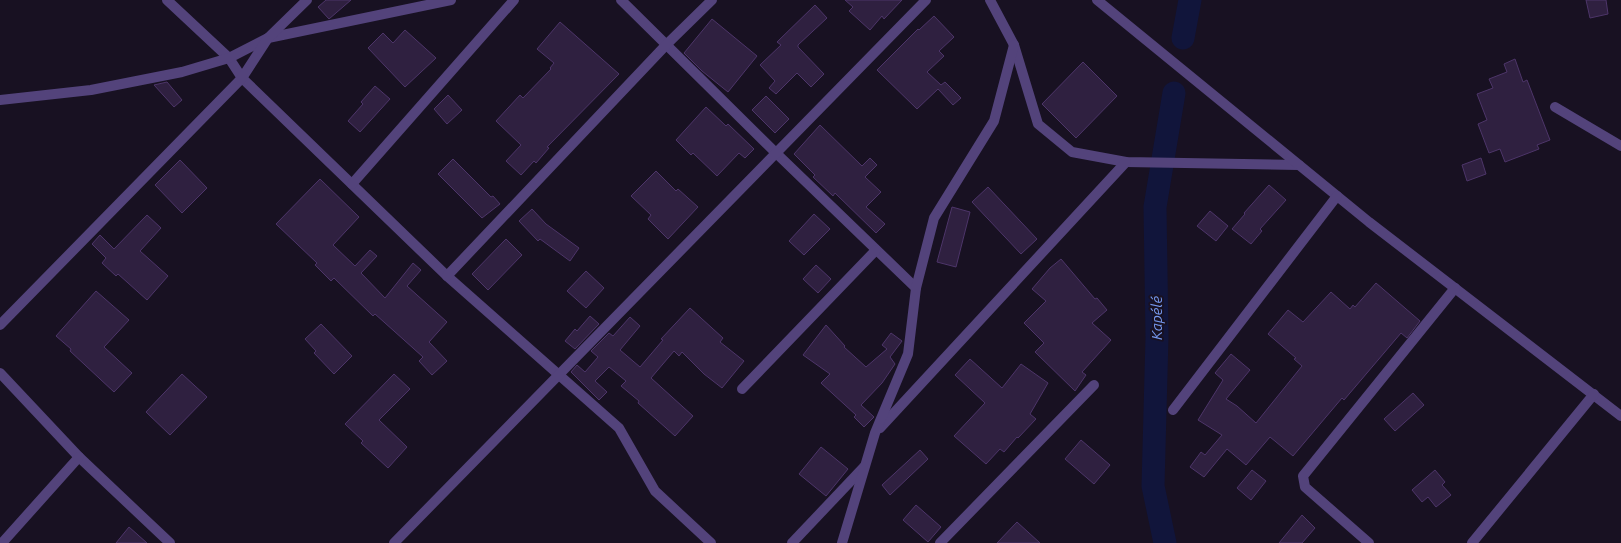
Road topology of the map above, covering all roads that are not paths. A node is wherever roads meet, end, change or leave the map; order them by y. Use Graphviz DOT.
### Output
graph roads {
  1 [pos="167,0"];
  2 [pos="307,0"];
  3 [pos="451,0"];
  4 [pos="514,0"];
  5 [pos="621,0"];
  6 [pos="712,0"];
  7 [pos="926,0"];
  8 [pos="990,0"];
  9 [pos="1098,0"];
  10 [pos="268,38"];
  11 [pos="666,45"];
  12 [pos="1014,45"];
  13 [pos="229,58"];
  14 [pos="242,78"];
  15 [pos="0,100"];
  16 [pos="1555,107"];
  17 [pos="1621,146"];
  18 [pos="776,154"];
  19 [pos="1126,162"];
  20 [pos="1299,165"];
  21 [pos="352,184"];
  22 [pos="1337,196"];
  23 [pos="876,250"];
  24 [pos="447,276"];
  25 [pos="916,288"];
  26 [pos="1455,288"];
  27 [pos="0,325"];
  28 [pos="0,373"];
  29 [pos="559,376"];
  30 [pos="1094,385"];
  31 [pos="742,389"];
  32 [pos="1594,394"];
  33 [pos="1173,410"];
  34 [pos="1621,416"];
  35 [pos="875,433"];
  36 [pos="80,457"];
  37 [pos="865,466"];
  38 [pos="2,543"];
  39 [pos="170,543"];
  40 [pos="394,543"];
  41 [pos="711,543"];
  42 [pos="792,543"];
  43 [pos="842,543"];
  44 [pos="940,543"];
  45 [pos="1369,543"];
  46 [pos="1472,543"];
  1 -- 13 [label="street"];
  2 -- 10 [label="street"];
  3 -- 10 [label="street"];
  4 -- 21 [label="street"];
  5 -- 11 [label="street"];
  6 -- 11 [label="street"];
  7 -- 18 [label="street"];
  8 -- 12 [label="street"];
  9 -- 20 [label="street"];
  10 -- 13 [label="street"];
  10 -- 14 [label="street"];
  11 -- 18 [label="street"];
  11 -- 24 [label="street"];
  12 -- 19 [label="street"];
  12 -- 25 [label="street"];
  13 -- 14 [label="street"];
  13 -- 15 [label="street"];
  14 -- 21 [label="street"];
  14 -- 27 [label="street"];
  16 -- 17 [label="street"];
  18 -- 23 [label="street"];
  18 -- 29 [label="street"];
  19 -- 20 [label="street"];
  19 -- 35 [label="street"];
  20 -- 22 [label="street"];
  21 -- 24 [label="street"];
  22 -- 26 [label="street"];
  22 -- 33 [label="street"];
  23 -- 25 [label="street"];
  23 -- 31 [label="street"];
  24 -- 29 [label="street"];
  25 -- 35 [label="street"];
  26 -- 32 [label="street"];
  26 -- 45 [label="street"];
  28 -- 36 [label="street"];
  29 -- 40 [label="street"];
  29 -- 41 [label="street"];
  30 -- 44 [label="street"];
  32 -- 34 [label="street"];
  32 -- 46 [label="street"];
  35 -- 37 [label="street"];
  36 -- 38 [label="street"];
  36 -- 39 [label="street"];
  37 -- 42 [label="street"];
  37 -- 43 [label="street"];
}
